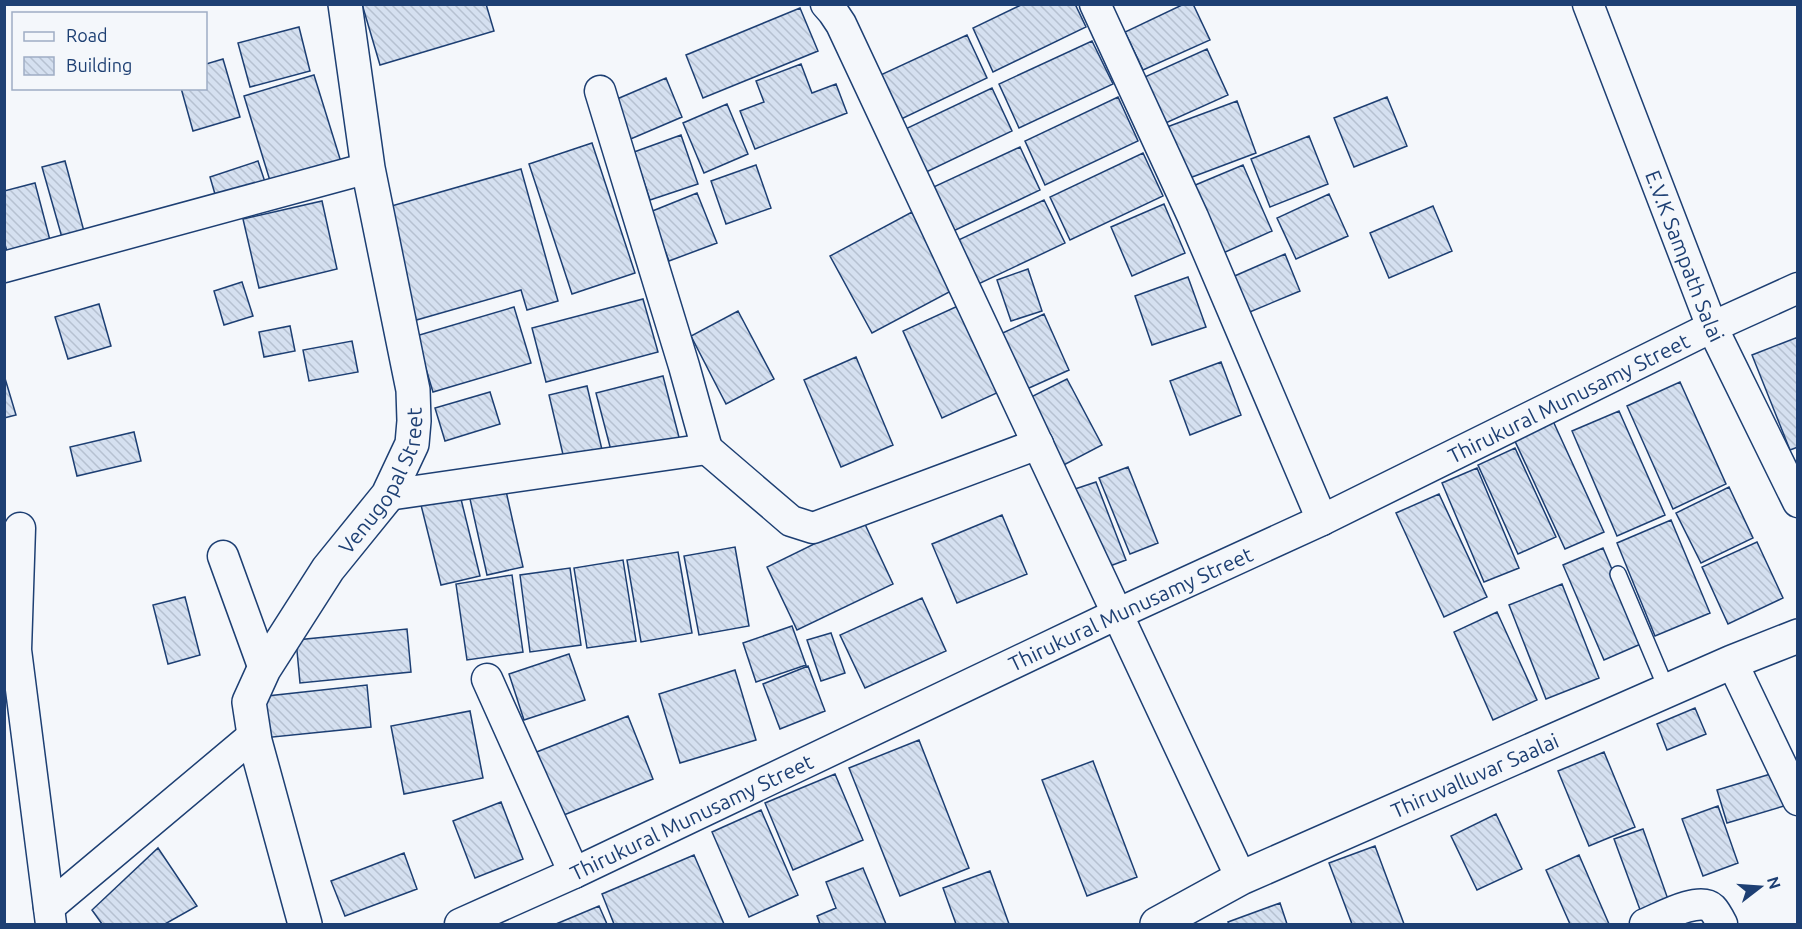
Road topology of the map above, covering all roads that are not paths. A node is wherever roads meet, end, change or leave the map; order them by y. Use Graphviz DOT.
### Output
graph roads {
  1 [pos="345,4"];
  2 [pos="826,4"];
  3 [pos="1095,4"];
  4 [pos="1588,4"];
  5 [pos="600,92"];
  6 [pos="368,168"];
  7 [pos="4,267"];
  8 [pos="1797,288"];
  9 [pos="1712,327"];
  10 [pos="1038,444"];
  11 [pos="707,449"];
  12 [pos="388,495"];
  13 [pos="1797,502"];
  14 [pos="1322,520"];
  15 [pos="20,528"];
  16 [pos="223,556"];
  17 [pos="1617,574"];
  18 [pos="1117,614"];
  19 [pos="1797,636"];
  20 [pos="1732,662"];
  21 [pos="264,669"];
  22 [pos="487,679"];
  23 [pos="1667,690"];
  24 [pos="254,735"];
  25 [pos="1797,801"];
  26 [pos="574,873"];
  27 [pos="1241,878"];
  28 [pos="50,916"];
  29 [pos="305,924"];
  30 [pos="460,924"];
  31 [pos="1157,924"];
  32 [pos="1645,924"];
  33 [pos="1722,924"];
  1 -- 6 [label="main road, Venugopal Street"];
  2 -- 10 [label="street"];
  3 -- 14 [label="street"];
  4 -- 9 [label="street, E.V.K Sampath Salai"];
  5 -- 11 [label="street"];
  6 -- 7 [label="street"];
  6 -- 12 [label="main road, Venugopal Street"];
  8 -- 9 [label="street, Thirukural Munusamy Street"];
  9 -- 13 [label="street, E.V.K Sampath Salai"];
  9 -- 14 [label="street, Thirukural Munusamy Street"];
  10 -- 11 [label="street"];
  10 -- 18 [label="street"];
  11 -- 12 [label="street"];
  12 -- 21 [label="main road, Venugopal Street"];
  14 -- 18 [label="street, Thirukural Munusamy Street"];
  15 -- 28 [label="street"];
  16 -- 21 [label="street"];
  17 -- 23 [label="lane"];
  18 -- 26 [label="street, Thirukural Munusamy Street"];
  18 -- 27 [label="street"];
  19 -- 20 [label="main road, Thiruvalluvar Saalai"];
  20 -- 23 [label="main road, Thiruvalluvar Saalai"];
  20 -- 25 [label="street"];
  21 -- 24 [label="main road, Venugopal Street"];
  22 -- 26 [label="street"];
  23 -- 27 [label="main road, Thiruvalluvar Saalai"];
  24 -- 28 [label="street"];
  24 -- 29 [label="main road, Venugopal Street"];
  26 -- 30 [label="street, Thirukural Munusamy Street"];
  27 -- 31 [label="main road, Thiruvalluvar Saalai"];
  32 -- 33 [label="street"];
}
